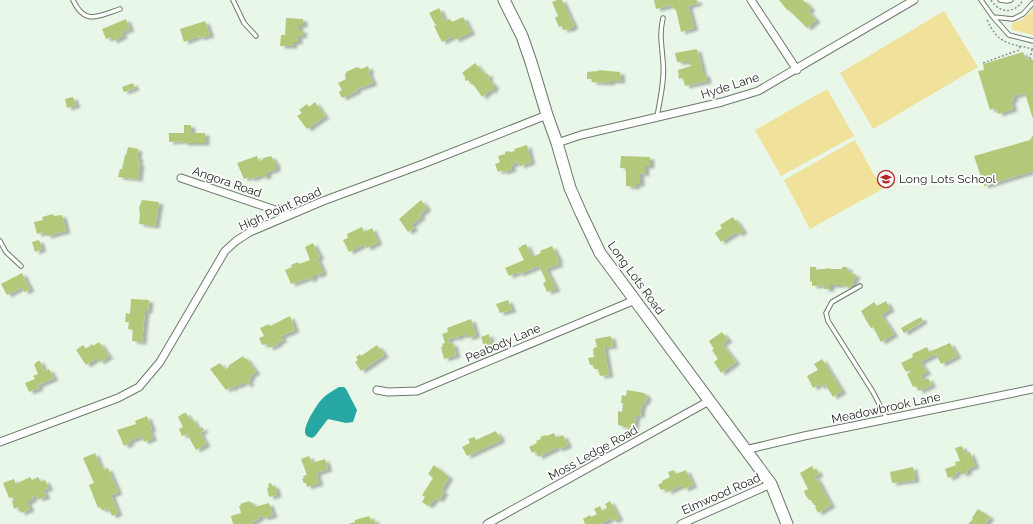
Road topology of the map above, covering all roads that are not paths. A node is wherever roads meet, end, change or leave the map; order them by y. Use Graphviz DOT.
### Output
graph roads {
  1 [pos="73,0"];
  2 [pos="233,0"];
  3 [pos="504,0"];
  4 [pos="751,0"];
  5 [pos="914,0"];
  6 [pos="981,0"];
  7 [pos="1000,0"];
  8 [pos="1011,0"];
  9 [pos="1033,3"];
  10 [pos="120,9"];
  11 [pos="993,17"];
  12 [pos="663,18"];
  13 [pos="256,36"];
  14 [pos="1033,40"];
  15 [pos="797,70"];
  16 [pos="547,115"];
  17 [pos="656,118"];
  18 [pos="557,143"];
  19 [pos="181,178"];
  20 [pos="290,215"];
  21 [pos="0,241"];
  22 [pos="21,266"];
  23 [pos="860,286"];
  24 [pos="635,300"];
  25 [pos="1033,389"];
  26 [pos="377,390"];
  27 [pos="710,401"];
  28 [pos="887,419"];
  29 [pos="0,442"];
  30 [pos="745,450"];
  31 [pos="771,484"];
  32 [pos="487,524"];
  33 [pos="681,524"];
  34 [pos="787,524"];
  1 -- 10 [label="lane"];
  2 -- 13 [label="lane"];
  3 -- 16 [label="main road, Long Lots Road"];
  4 -- 15 [label="street"];
  5 -- 15 [label="street, Hyde Lane"];
  6 -- 11 [label="lane"];
  7 -- 8 [label="lane"];
  9 -- 11 [label="lane"];
  11 -- 14 [label="lane"];
  12 -- 17 [label="lane"];
  15 -- 17 [label="street, Hyde Lane"];
  16 -- 18 [label="main road, Long Lots Road"];
  16 -- 20 [label="street, High Point Road"];
  17 -- 18 [label="street, Hyde Lane"];
  18 -- 24 [label="main road, Long Lots Road"];
  19 -- 20 [label="street, Angora Road"];
  20 -- 29 [label="street, High Point Road"];
  21 -- 22 [label="lane"];
  23 -- 28 [label="lane"];
  24 -- 26 [label="street, Peabody Lane"];
  24 -- 27 [label="main road, Long Lots Road"];
  25 -- 28 [label="street, Meadowbrook Lane"];
  27 -- 30 [label="main road, Long Lots Road"];
  27 -- 32 [label="street, Moss Ledge Road"];
  28 -- 30 [label="street, Meadowbrook Lane"];
  30 -- 31 [label="main road, Long Lots Road"];
  31 -- 33 [label="street, Elmwood Road"];
  31 -- 34 [label="main road, Long Lots Road"];
}
